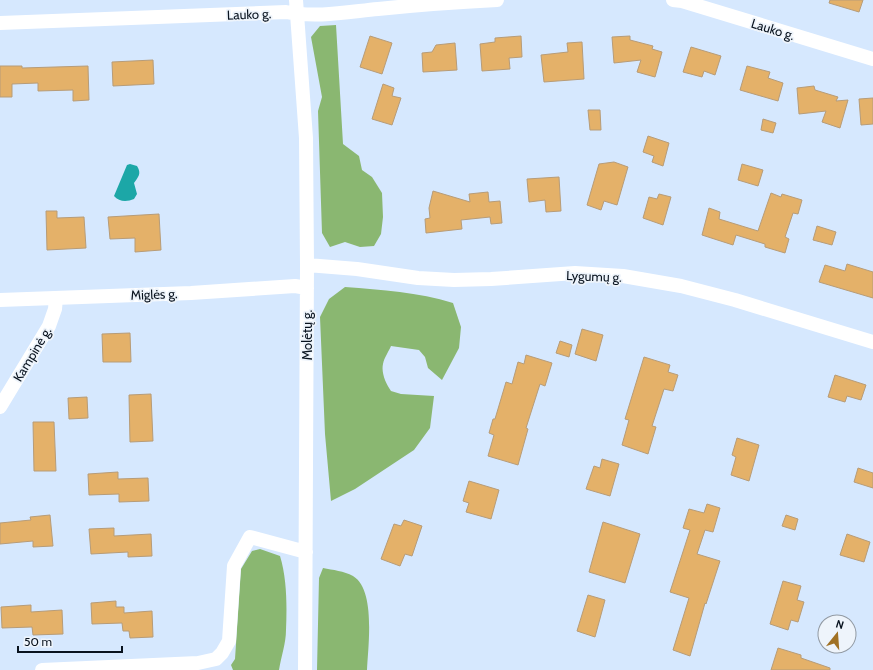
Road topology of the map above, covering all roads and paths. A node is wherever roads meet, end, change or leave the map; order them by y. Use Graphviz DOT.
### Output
graph roads {
  1 [pos="296,0"];
  2 [pos="497,0"];
  3 [pos="673,0"];
  4 [pos="297,14"];
  5 [pos="0,23"];
  6 [pos="873,59"];
  7 [pos="308,265"];
  8 [pos="307,288"];
  9 [pos="56,298"];
  10 [pos="0,300"];
  11 [pos="873,342"];
  12 [pos="0,406"];
  13 [pos="306,552"];
  14 [pos="42,670"];
  15 [pos="305,670"];
  1 -- 4 [label="street, Molėtų g."];
  2 -- 4 [label="street, Lauko g."];
  3 -- 6 [label="street, Lauko g."];
  4 -- 5 [label="street, Lauko g."];
  4 -- 7 [label="street, Molėtų g."];
  7 -- 8 [label="street, Molėtų g."];
  7 -- 11 [label="street, Lygumų g."];
  8 -- 9 [label="street, Miglės g."];
  8 -- 13 [label="street, Molėtų g."];
  9 -- 10 [label="street, Miglės g."];
  9 -- 12 [label="street, Kampinė g."];
  13 -- 14 [label="street"];
  13 -- 15 [label="street, Molėtų g."];
}
